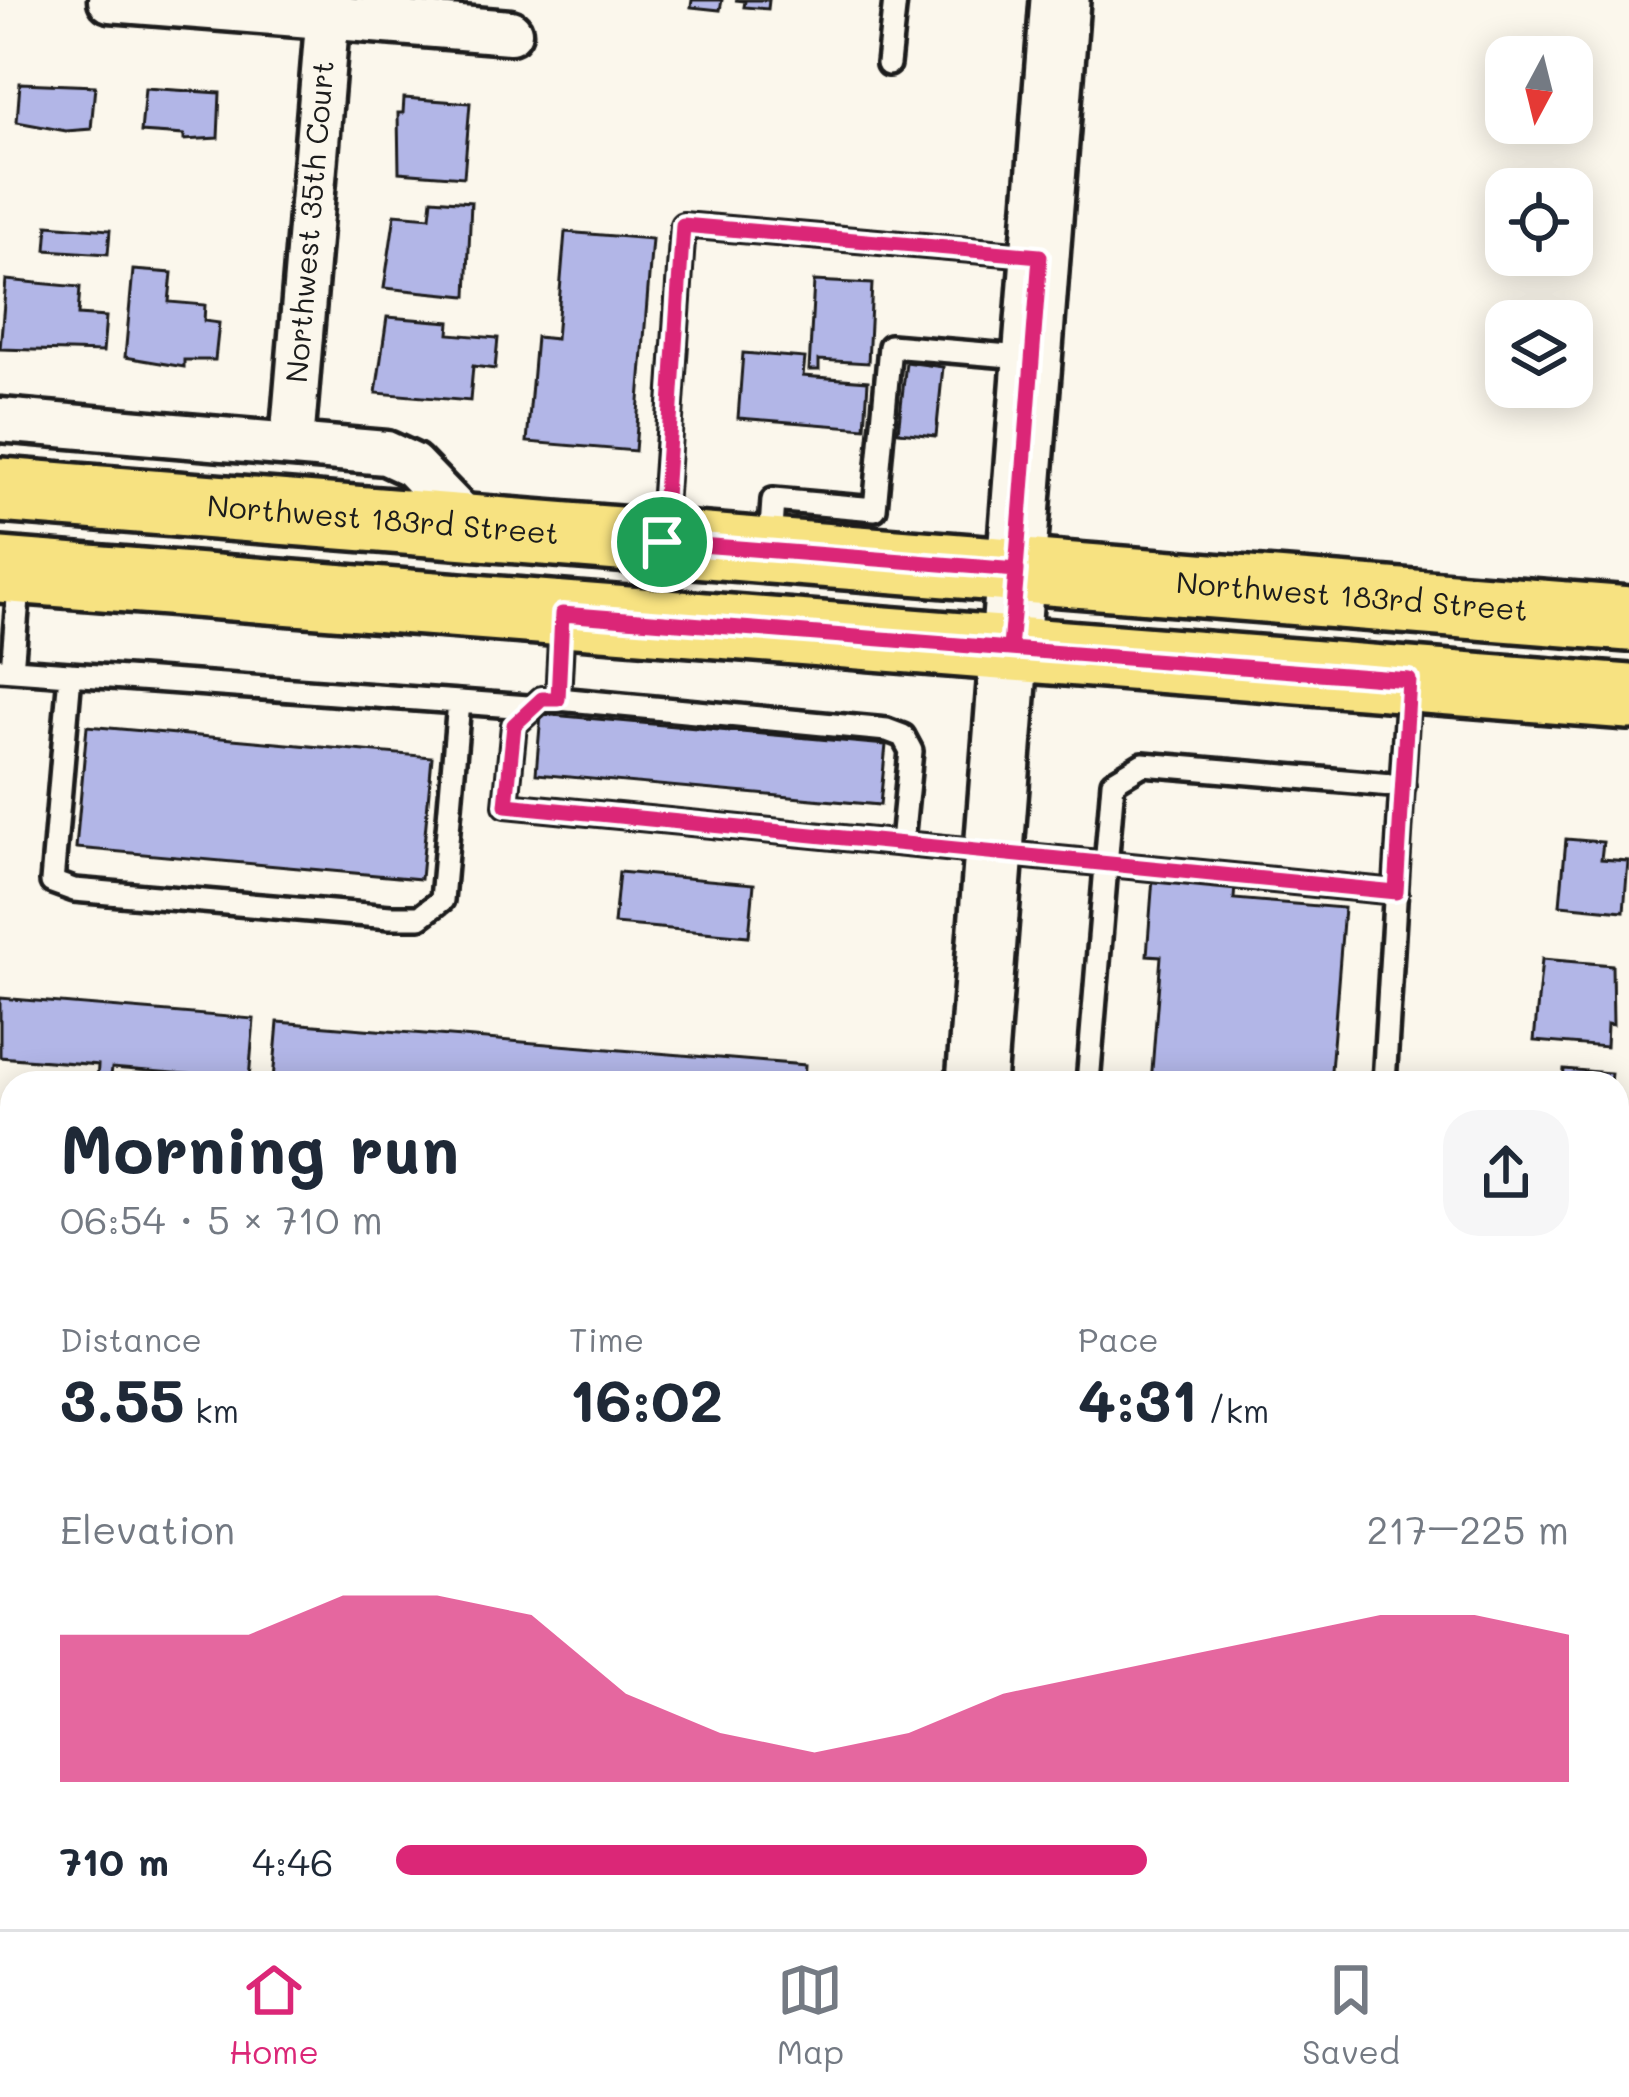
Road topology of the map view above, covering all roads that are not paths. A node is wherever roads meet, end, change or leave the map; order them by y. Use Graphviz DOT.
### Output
graph roads {
  1 [pos="110,0"];
  2 [pos="895,0"];
  3 [pos="1060,0"];
  4 [pos="329,9"];
  5 [pos="510,32"];
  6 [pos="887,64"];
  7 [pos="1040,256"];
  8 [pos="1034,358"];
  9 [pos="0,420"];
  10 [pos="292,443"];
  11 [pos="0,490"];
  12 [pos="473,527"];
  13 [pos="662,542"];
  14 [pos="769,550"];
  15 [pos="1017,570"];
  16 [pos="10,571"];
  17 [pos="562,614"];
  18 [pos="1629,619"];
  19 [pos="1010,649"];
  20 [pos="6,669"];
  21 [pos="70,674"];
  22 [pos="1409,680"];
  23 [pos="1629,697"];
  24 [pos="558,699"];
  25 [pos="459,702"];
  26 [pos="528,707"];
  27 [pos="1402,786"];
  28 [pos="902,842"];
  29 [pos="994,851"];
  30 [pos="1104,862"];
  31 [pos="1396,892"];
  32 [pos="977,1071"];
  33 [pos="1089,1071"];
  34 [pos="1385,1071"];
  1 -- 4 [label="street"];
  2 -- 6 [label="lane"];
  3 -- 7 [label="main road"];
  4 -- 5 [label="street"];
  4 -- 10 [label="street, Northwest 35th Court"];
  7 -- 8 [label="main road"];
  7 -- 13 [label="lane"];
  8 -- 14 [label="lane"];
  8 -- 15 [label="main road"];
  9 -- 10 [label="street"];
  10 -- 12 [label="street"];
  11 -- 12 [label="main road, Northwest 183rd Street"];
  12 -- 13 [label="main road, Northwest 183rd Street"];
  13 -- 14 [label="main road, Northwest 183rd Street"];
  14 -- 15 [label="main road, Northwest 183rd Street"];
  15 -- 18 [label="main road, Northwest 183rd Street"];
  15 -- 19 [label="main road"];
  16 -- 17 [label="main road"];
  16 -- 20 [label="lane"];
  17 -- 19 [label="main road"];
  17 -- 24 [label="lane"];
  19 -- 22 [label="main road"];
  19 -- 29 [label="main road"];
  20 -- 21 [label="lane"];
  21 -- 25 [label="lane"];
  21 -- 25 [label="lane"];
  22 -- 23 [label="main road"];
  22 -- 27 [label="lane"];
  24 -- 26 [label="lane"];
  24 -- 28 [label="lane"];
  25 -- 26 [label="lane"];
  26 -- 28 [label="lane"];
  27 -- 30 [label="lane"];
  27 -- 31 [label="lane"];
  28 -- 29 [label="lane"];
  29 -- 30 [label="lane"];
  29 -- 32 [label="main road"];
  30 -- 31 [label="lane"];
  30 -- 33 [label="lane"];
  31 -- 34 [label="lane"];
}
